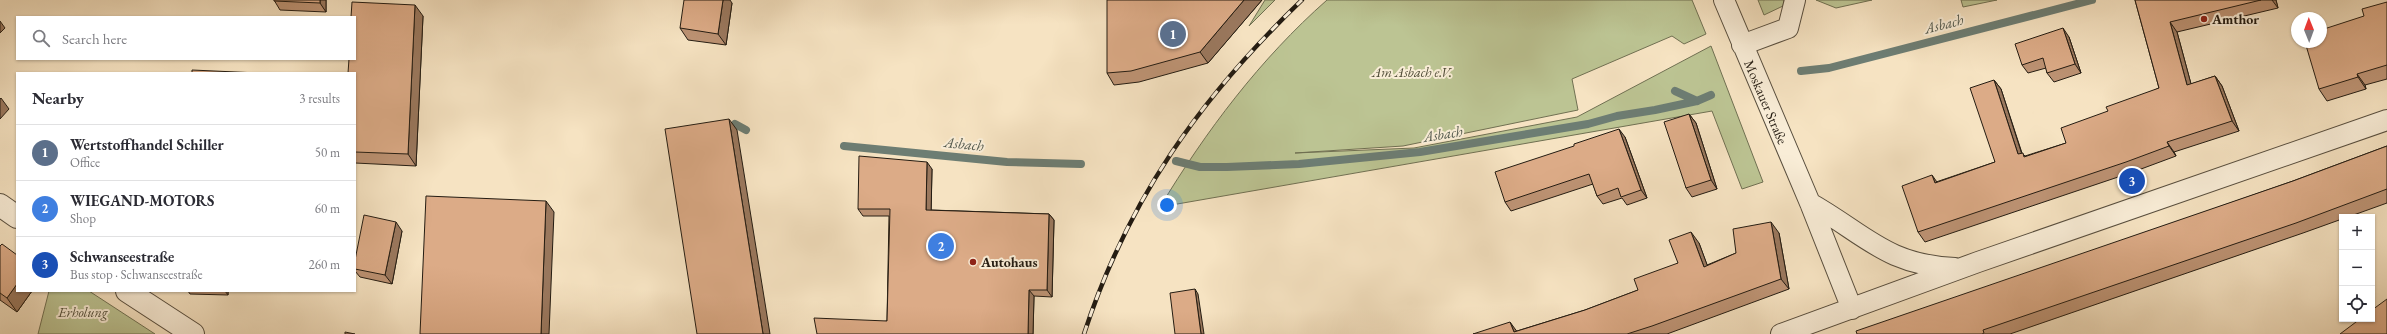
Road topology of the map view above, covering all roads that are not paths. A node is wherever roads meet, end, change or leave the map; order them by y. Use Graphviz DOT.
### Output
graph roads {
  1 [pos="1724,0"];
  2 [pos="1795,0"];
  3 [pos="1742,45"];
  4 [pos="2387,120"];
  5 [pos="1810,203"];
  6 [pos="0,205"];
  7 [pos="16,216"];
  8 [pos="1961,268"];
  9 [pos="129,292"];
  10 [pos="1852,309"];
  11 [pos="193,334"];
  12 [pos="1781,334"];
  1 -- 3 [label="street, Moskauer Straße"];
  2 -- 3 [label="street"];
  3 -- 5 [label="street, Moskauer Straße"];
  4 -- 8 [label="street"];
  5 -- 8 [label="street"];
  5 -- 10 [label="street, Moskauer Straße"];
  6 -- 7 [label="street"];
  8 -- 10 [label="street"];
  9 -- 11 [label="street"];
  10 -- 12 [label="street"];
}
